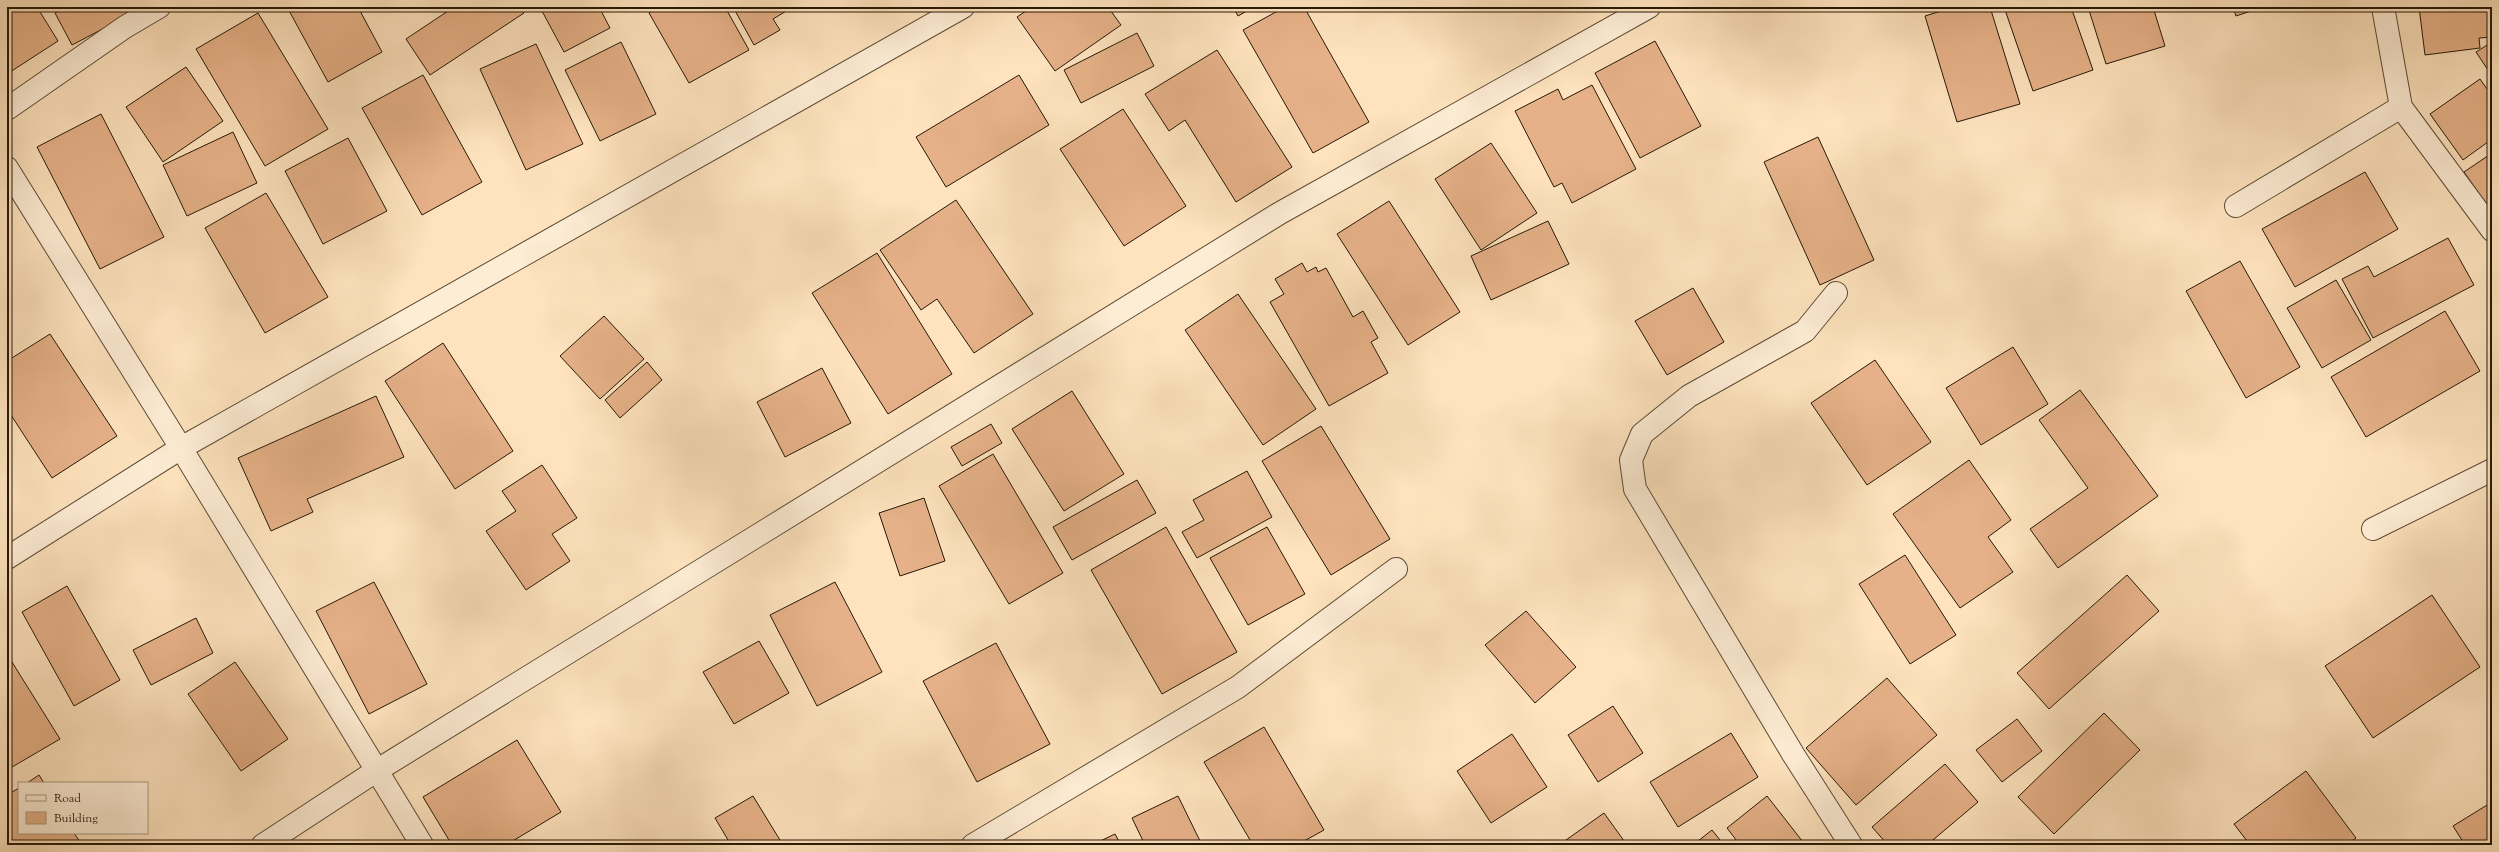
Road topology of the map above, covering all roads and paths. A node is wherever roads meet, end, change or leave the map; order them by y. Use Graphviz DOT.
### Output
graph roads {
  1 [pos="159,7"];
  2 [pos="964,7"];
  3 [pos="1649,7"];
  4 [pos="2383,7"];
  5 [pos="2401,107"];
  6 [pos="7,109"];
  7 [pos="7,168"];
  8 [pos="2236,206"];
  9 [pos="2492,230"];
  10 [pos="1836,293"];
  11 [pos="181,448"];
  12 [pos="2492,470"];
  13 [pos="2373,529"];
  14 [pos="7,558"];
  15 [pos="1396,569"];
  16 [pos="376,771"];
  17 [pos="263,845"];
  18 [pos="422,845"];
  19 [pos="973,845"];
  20 [pos="1851,845"];
  1 -- 6 [label="street"];
  2 -- 11 [label="street"];
  3 -- 16 [label="street"];
  4 -- 5 [label="street"];
  5 -- 8 [label="street"];
  5 -- 9 [label="street"];
  7 -- 11 [label="street"];
  10 -- 20 [label="street"];
  11 -- 14 [label="street"];
  11 -- 16 [label="street"];
  12 -- 13 [label="street"];
  15 -- 19 [label="street"];
  16 -- 17 [label="street"];
  16 -- 18 [label="street"];
}
